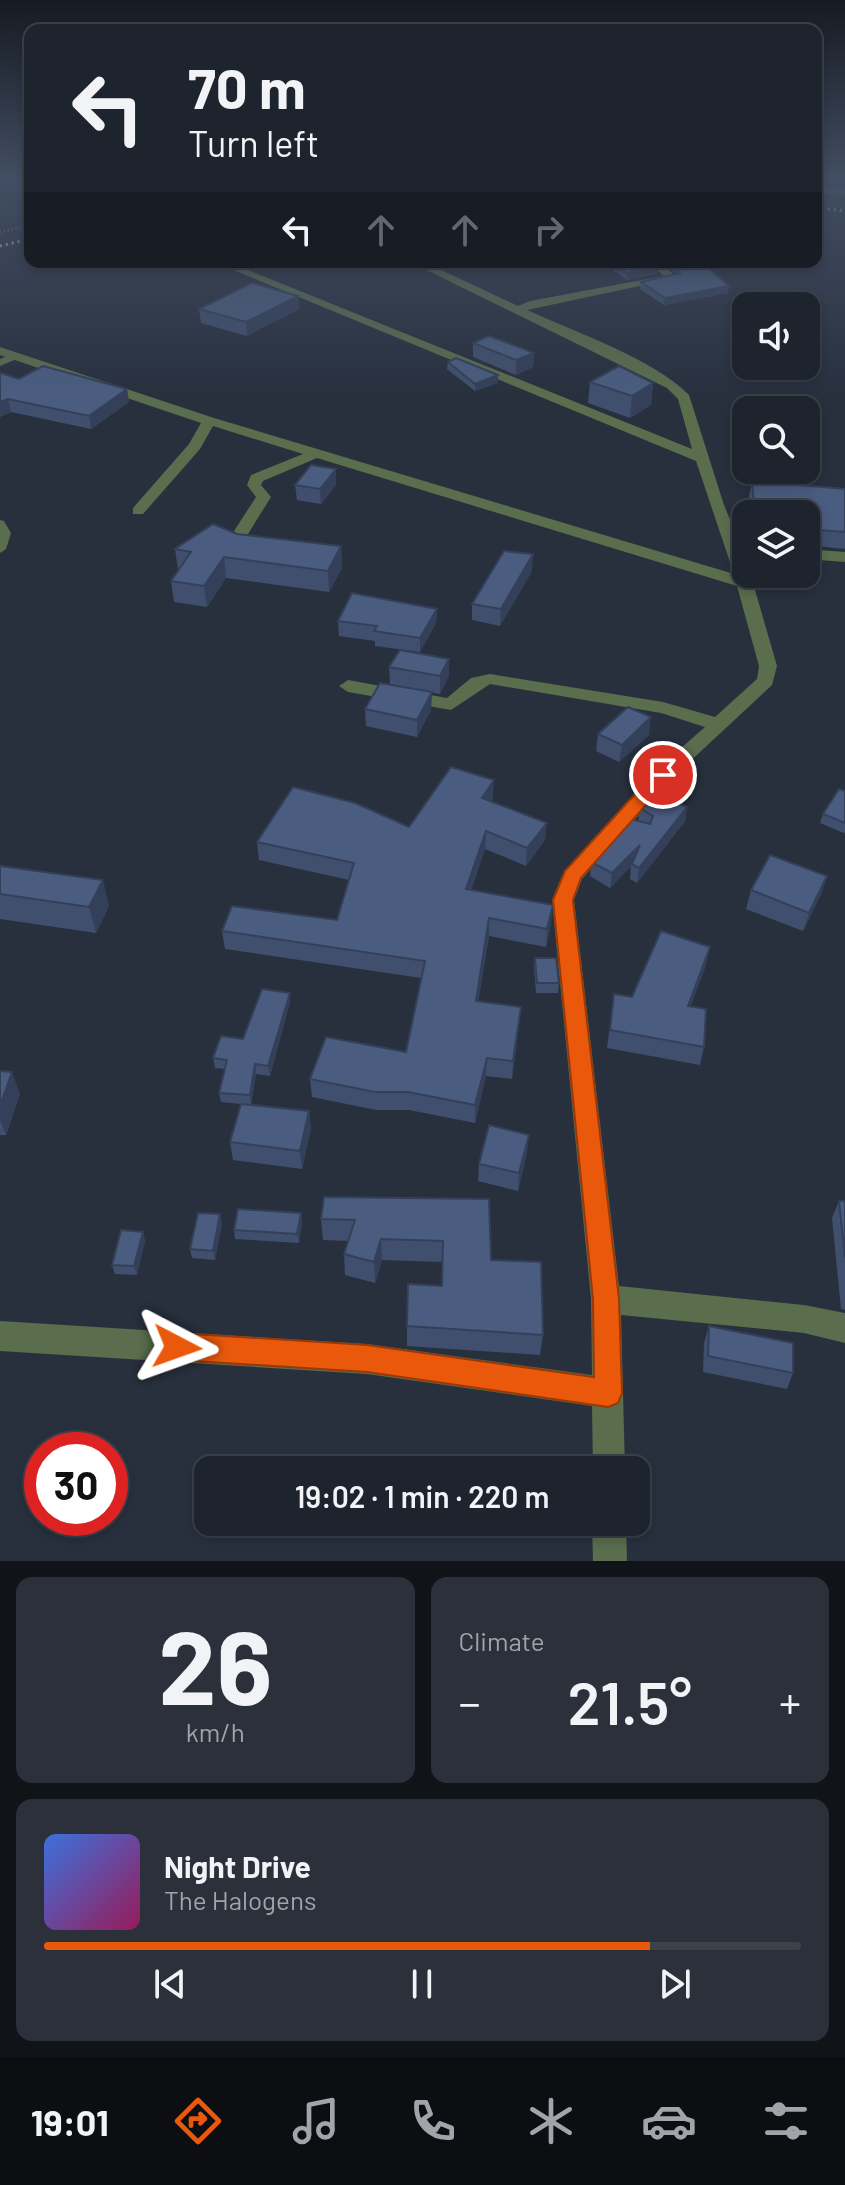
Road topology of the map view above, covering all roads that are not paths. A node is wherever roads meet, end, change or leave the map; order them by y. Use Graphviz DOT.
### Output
graph roads {
  1 [pos="234,268"];
  2 [pos="427,268"];
  3 [pos="661,268"];
  4 [pos="517,311"];
  5 [pos="7,354"];
  6 [pos="0,363"];
  7 [pos="209,421"];
  8 [pos="317,453"];
  9 [pos="704,459"];
  10 [pos="138,511"];
  11 [pos="0,524"];
  12 [pos="242,531"];
  13 [pos="732,533"];
  14 [pos="0,549"];
  15 [pos="820,555"];
  16 [pos="845,557"];
  17 [pos="732,579"];
  18 [pos="746,588"];
  19 [pos="348,686"];
  20 [pos="720,725"];
  21 [pos="606,1299"];
  22 [pos="845,1328"];
  23 [pos="0,1336"];
  24 [pos="608,1393"];
  25 [pos="609,1456"];
  26 [pos="609,1536"];
  27 [pos="610,1561"];
  1 -- 9 [label="street"];
  2 -- 4 [label="street"];
  3 -- 4 [label="street"];
  4 -- 9 [label="street"];
  5 -- 6 [label="lane"];
  5 -- 7 [label="street"];
  7 -- 8 [label="street"];
  7 -- 10 [label="street"];
  8 -- 12 [label="street"];
  8 -- 17 [label="street"];
  9 -- 13 [label="street"];
  11 -- 14 [label="lane"];
  15 -- 16 [label="street"];
  18 -- 20 [label="street"];
  19 -- 20 [label="street"];
  20 -- 21 [label="street"];
  21 -- 22 [label="street"];
  21 -- 24 [label="street"];
  23 -- 24 [label="street"];
  24 -- 25 [label="street"];
  26 -- 27 [label="street"];
}
